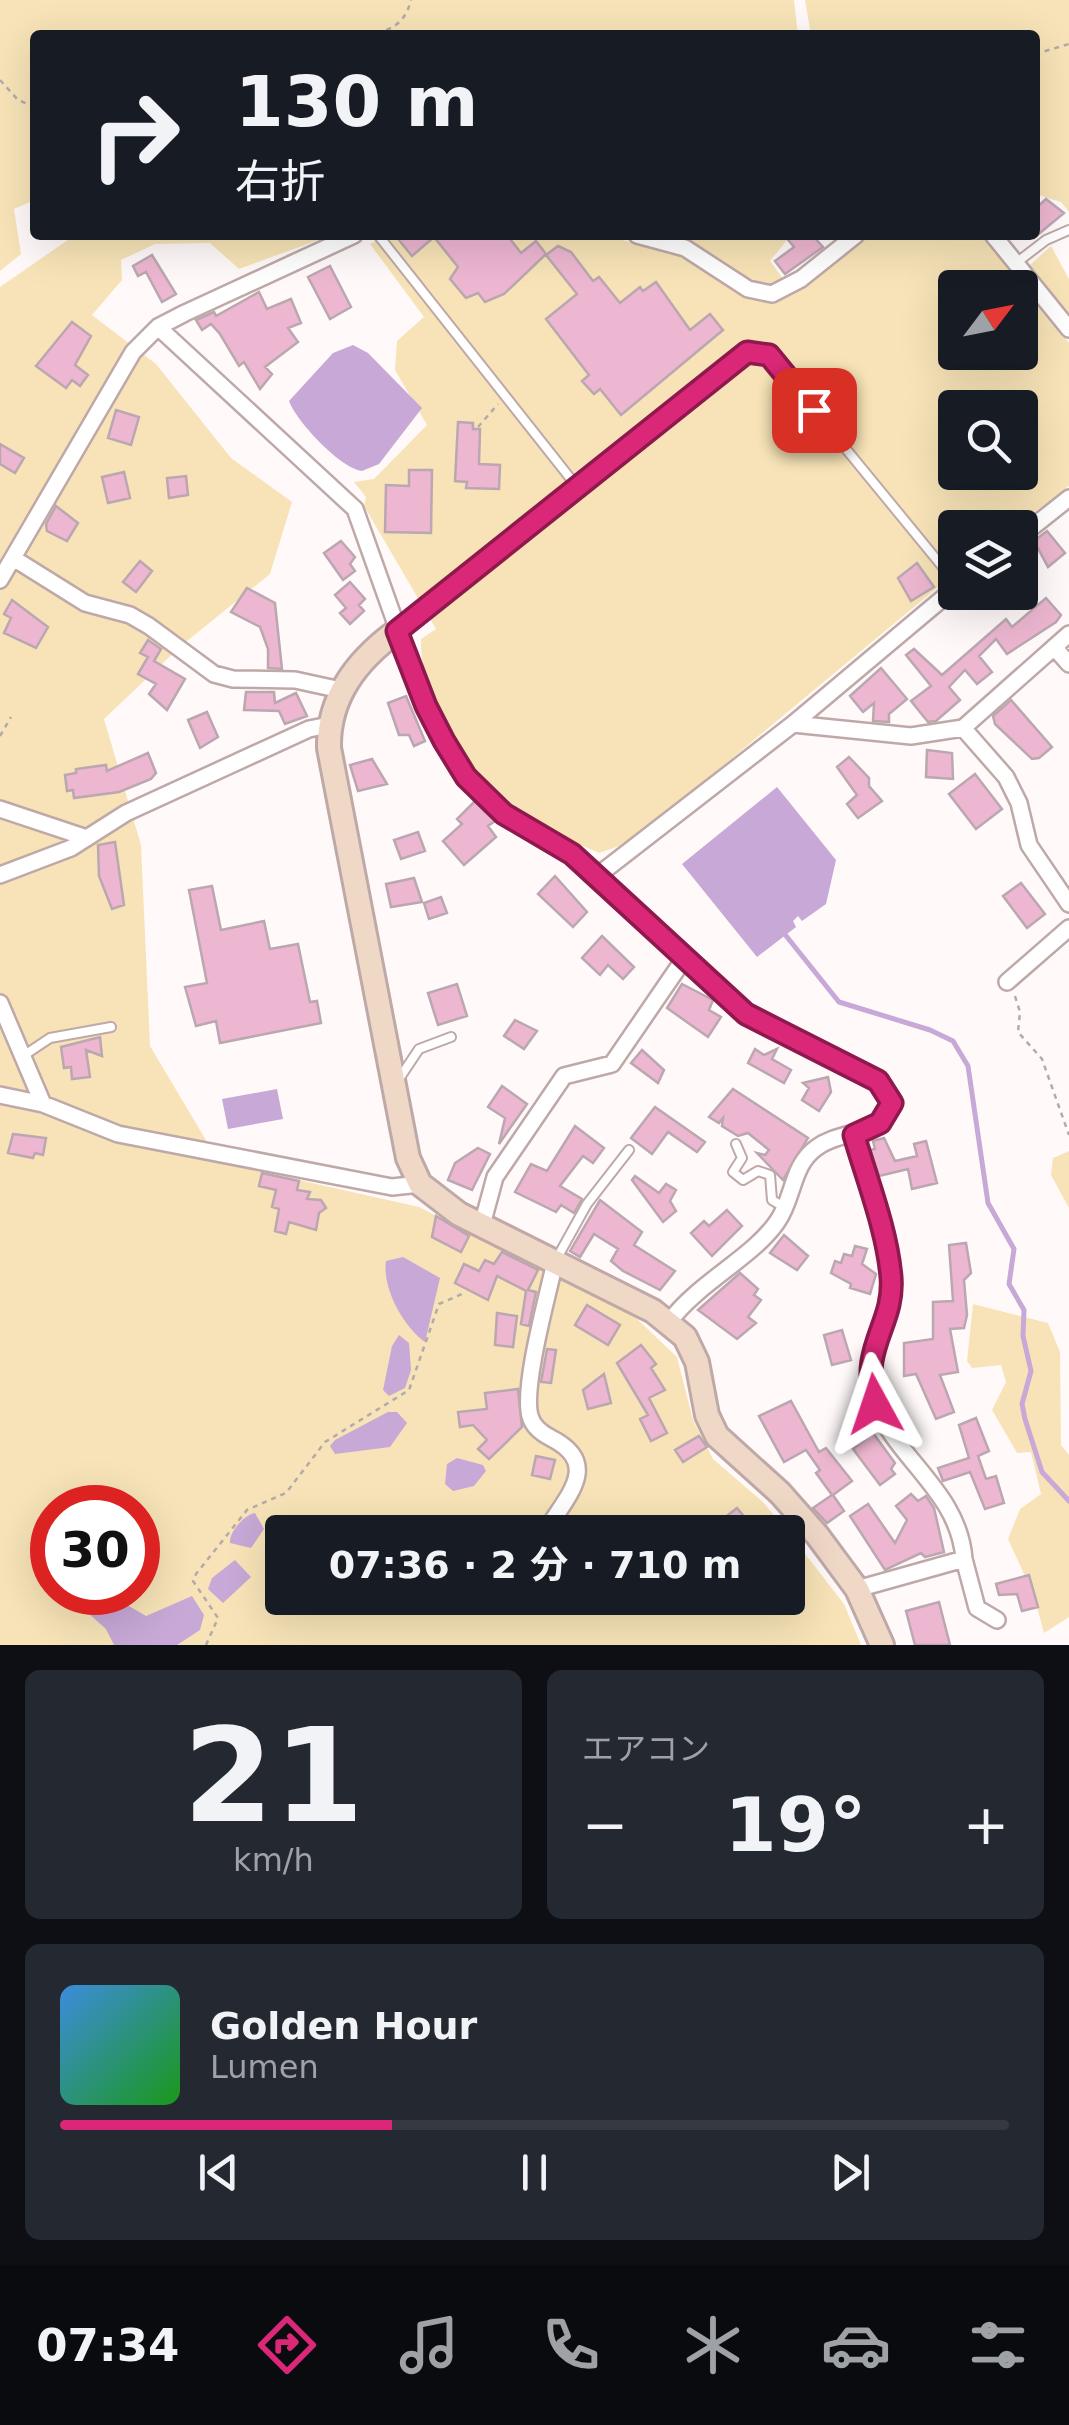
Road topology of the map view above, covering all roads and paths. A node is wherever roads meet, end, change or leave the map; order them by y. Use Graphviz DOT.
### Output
graph roads {
  1 [pos="411,0"];
  2 [pos="389,30"];
  3 [pos="1069,44"];
  4 [pos="1040,53"];
  5 [pos="0,80"];
  6 [pos="30,105"];
  7 [pos="1069,230"];
  8 [pos="343,240"];
  9 [pos="382,240"];
  10 [pos="655,240"];
  11 [pos="850,240"];
  12 [pos="998,240"];
  13 [pos="1016,263"];
  14 [pos="158,327"];
  15 [pos="1069,329"];
  16 [pos="506,396"];
  17 [pos="478,428"];
  18 [pos="578,488"];
  19 [pos="1069,498"];
  20 [pos="1038,523"];
  21 [pos="14,558"];
  22 [pos="938,564"];
  23 [pos="0,580"];
  24 [pos="938,600"];
  25 [pos="397,631"];
  26 [pos="1069,634"];
  27 [pos="1054,647"];
  28 [pos="1069,664"];
  29 [pos="341,690"];
  30 [pos="11,718"];
  31 [pos="793,724"];
  32 [pos="329,725"];
  33 [pos="963,728"];
  34 [pos="0,736"];
  35 [pos="0,809"];
  36 [pos="88,838"];
  37 [pos="0,875"];
  38 [pos="596,876"];
  39 [pos="1069,904"];
  40 [pos="1069,928"];
  41 [pos="684,959"];
  42 [pos="1007,982"];
  43 [pos="0,1002"];
  44 [pos="111,1027"];
  45 [pos="452,1036"];
  46 [pos="23,1056"];
  47 [pos="393,1087"];
  48 [pos="0,1094"];
  49 [pos="44,1104"];
  50 [pos="854,1135"];
  51 [pos="1069,1135"];
  52 [pos="736,1144"];
  53 [pos="628,1150"];
  54 [pos="420,1184"];
  55 [pos="784,1207"];
  56 [pos="482,1224"];
  57 [pos="556,1262"];
  58 [pos="464,1293"];
  59 [pos="669,1322"];
  60 [pos="555,1515"];
  61 [pos="964,1559"];
  62 [pos="857,1590"];
  63 [pos="996,1620"];
  64 [pos="206,1645"];
  65 [pos="882,1645"];
  1 -- 2 [label="path"];
  3 -- 4 [label="path"];
  5 -- 6 [label="path"];
  7 -- 13 [label="lane"];
  8 -- 14 [label="street"];
  9 -- 16 [label="lane"];
  10 -- 11 [label="street"];
  12 -- 13 [label="street"];
  13 -- 15 [label="street"];
  14 -- 21 [label="street"];
  14 -- 25 [label="street"];
  16 -- 17 [label="path"];
  16 -- 18 [label="lane"];
  18 -- 22 [label="lane"];
  18 -- 25 [label="lane"];
  19 -- 20 [label="street"];
  21 -- 23 [label="street"];
  21 -- 29 [label="street"];
  24 -- 31 [label="street"];
  25 -- 29 [label="street"];
  25 -- 38 [label="street"];
  26 -- 27 [label="street"];
  27 -- 28 [label="street"];
  27 -- 33 [label="street"];
  29 -- 32 [label="street"];
  30 -- 34 [label="path"];
  31 -- 33 [label="street"];
  31 -- 38 [label="street"];
  32 -- 36 [label="street"];
  32 -- 47 [label="street"];
  33 -- 39 [label="street"];
  35 -- 36 [label="street"];
  36 -- 37 [label="street"];
  38 -- 41 [label="street"];
  40 -- 42 [label="street"];
  41 -- 50 [label="street"];
  41 -- 56 [label="street"];
  42 -- 51 [label="path"];
  43 -- 46 [label="street"];
  44 -- 46 [label="lane"];
  45 -- 47 [label="lane"];
  46 -- 49 [label="street"];
  47 -- 54 [label="street"];
  48 -- 49 [label="street"];
  49 -- 54 [label="street"];
  50 -- 55 [label="street"];
  50 -- 61 [label="street"];
  52 -- 55 [label="lane"];
  53 -- 57 [label="lane"];
  54 -- 56 [label="street"];
  55 -- 59 [label="street"];
  56 -- 57 [label="street"];
  57 -- 59 [label="street"];
  57 -- 60 [label="street"];
  58 -- 64 [label="path"];
  59 -- 62 [label="street"];
  61 -- 62 [label="street"];
  61 -- 63 [label="street"];
  62 -- 65 [label="street"];
}
